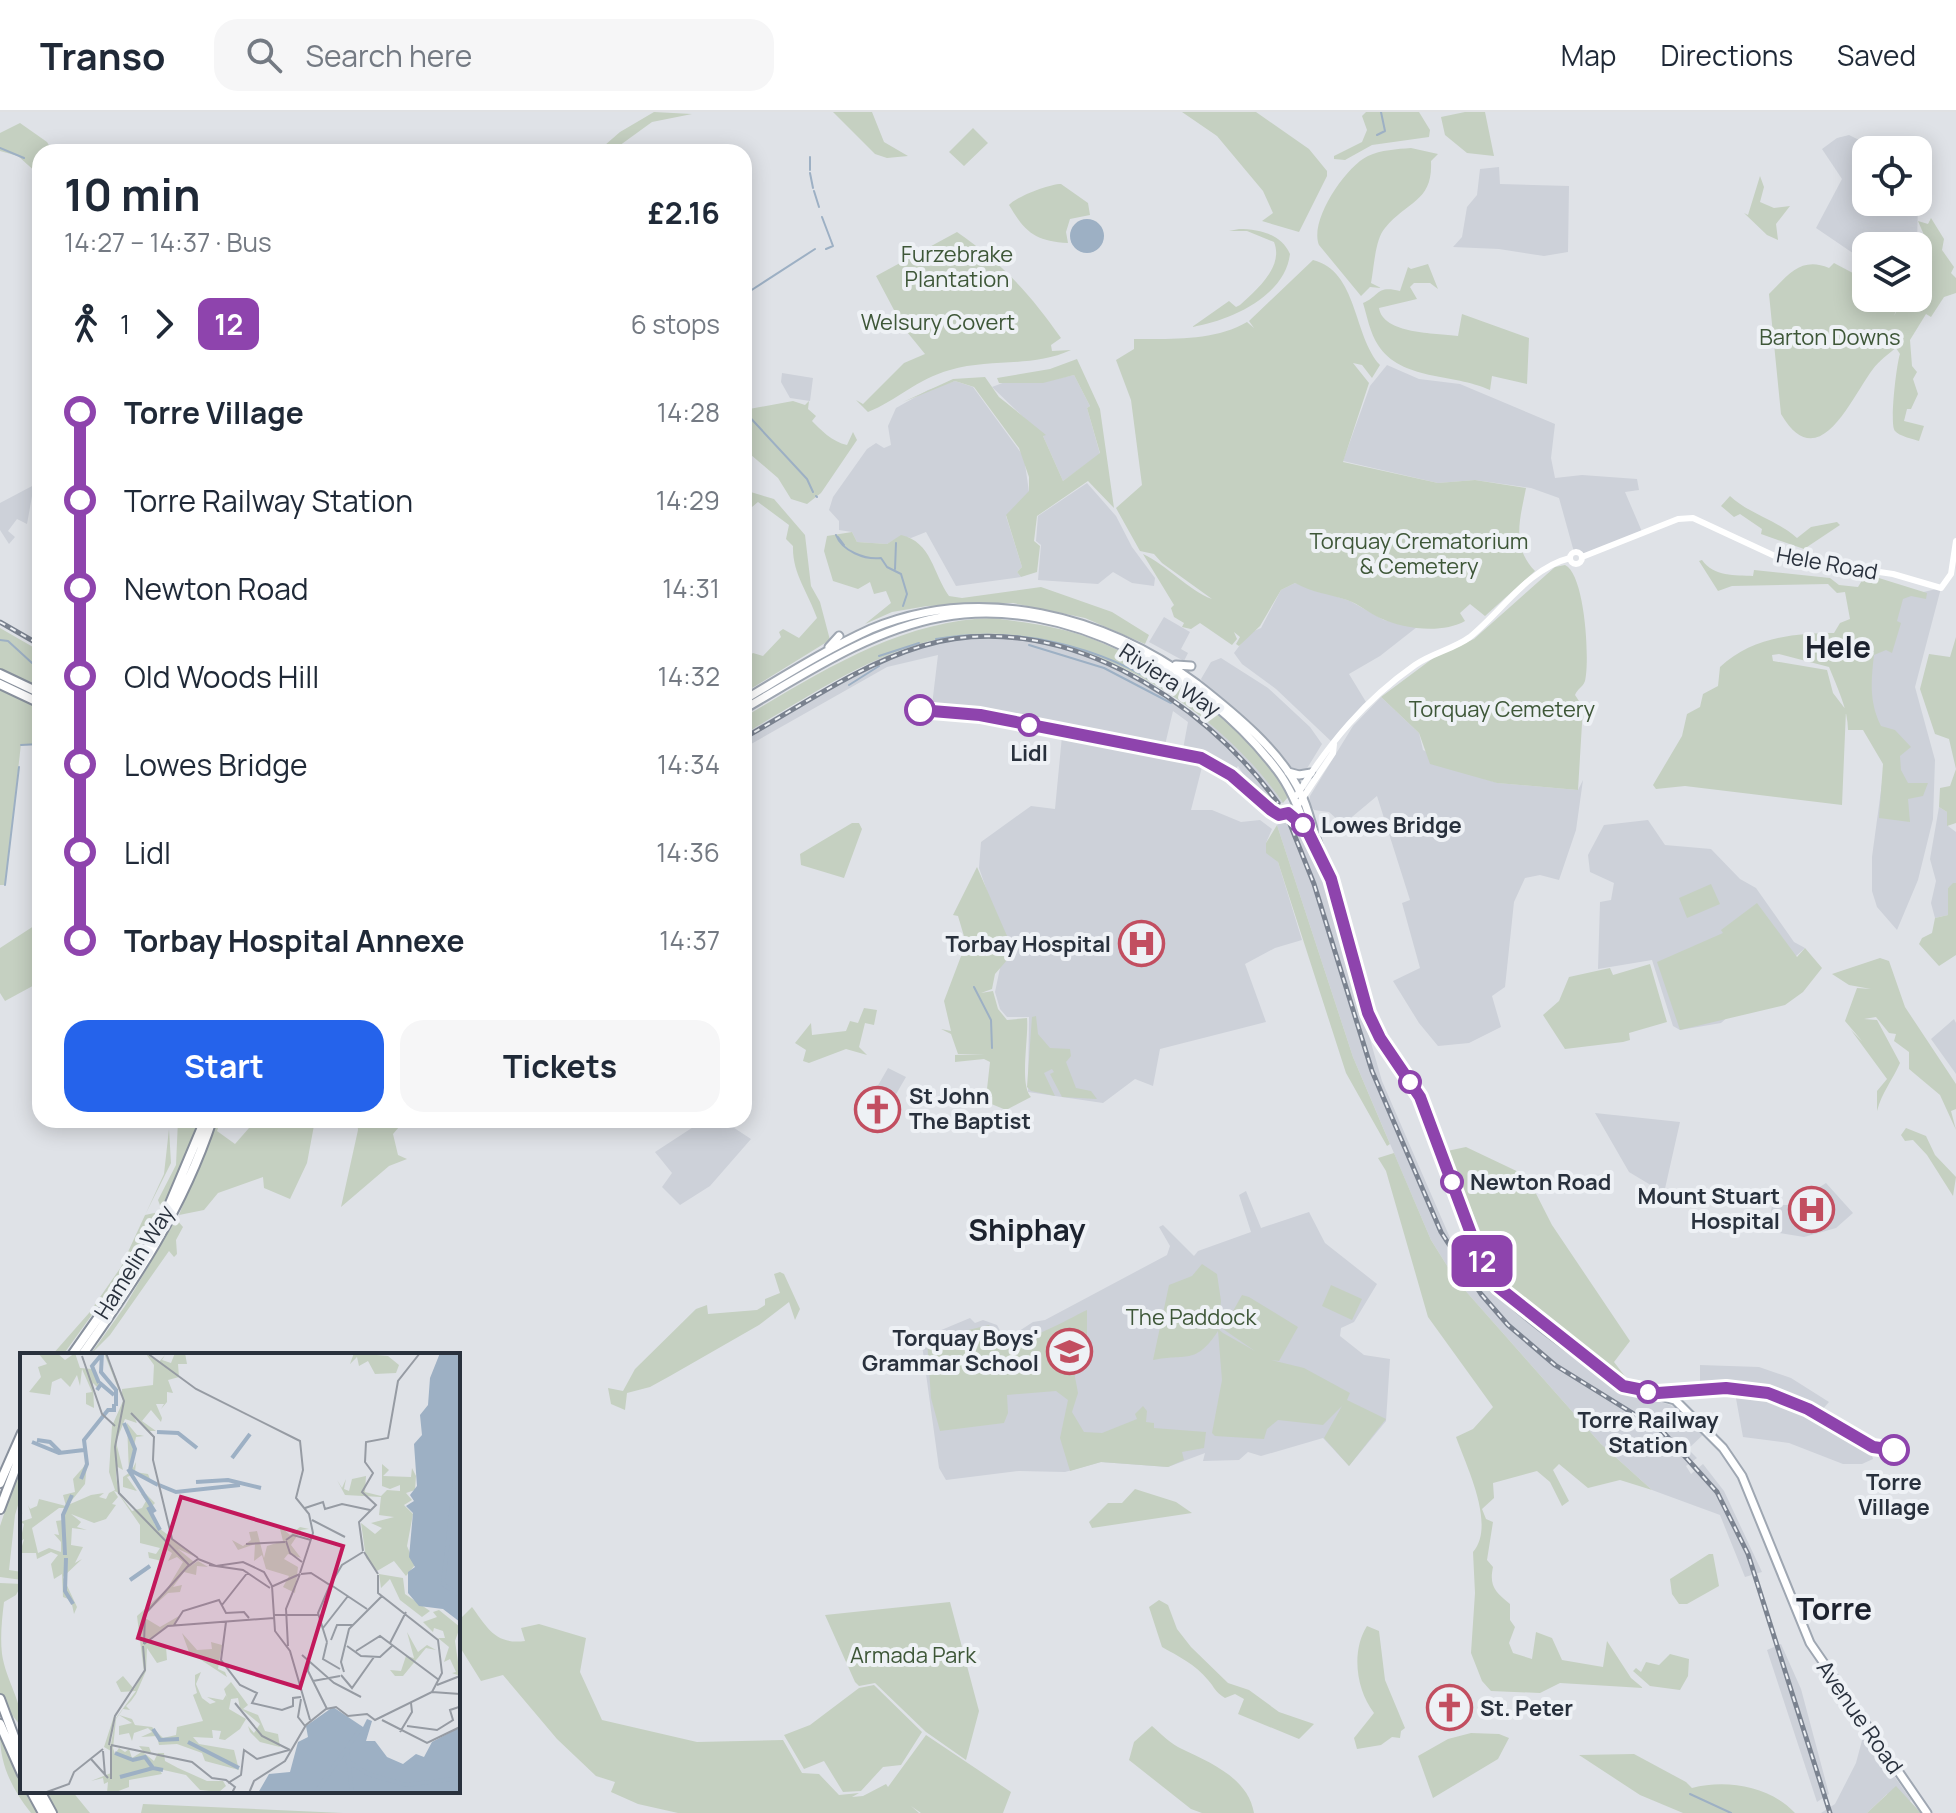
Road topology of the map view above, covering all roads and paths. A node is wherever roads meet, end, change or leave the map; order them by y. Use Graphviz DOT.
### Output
graph roads {
  1 [pos="1956,541"];
  2 [pos="839,636"];
  3 [pos="1149,653"];
  4 [pos="1191,666"];
  5 [pos="0,674"];
  6 [pos="0,684"];
  7 [pos="32,689"];
  8 [pos="752,696"];
  9 [pos="752,696"];
  10 [pos="32,699"];
  11 [pos="752,705"];
  12 [pos="1334,744"];
  13 [pos="1286,771"];
  14 [pos="1311,773"];
  15 [pos="1299,798"];
  16 [pos="1288,813"];
  17 [pos="1306,828"];
  18 [pos="1331,879"];
  19 [pos="202,1128"];
  20 [pos="209,1128"];
  21 [pos="73,1353"];
  22 [pos="83,1353"];
  23 [pos="1623,1386"];
  24 [pos="1686,1410"];
  25 [pos="20,1438"];
  26 [pos="20,1456"];
  27 [pos="0,1483"];
  28 [pos="0,1509"];
  29 [pos="0,1699"];
  30 [pos="0,1724"];
  31 [pos="20,1753"];
  32 [pos="20,1769"];
  33 [pos="32,1793"];
  34 [pos="41,1793"];
  35 [pos="43,1813"];
  36 [pos="52,1813"];
  37 [pos="1927,1813"];
  1 -- 12 [label="main road, Hele Road"];
  2 -- 8 [label="main road, Riviera Way"];
  3 -- 4 [label="main road"];
  3 -- 9 [label="main road, Riviera Way"];
  3 -- 13 [label="main road, Riviera Way"];
  5 -- 7 [label="highway"];
  6 -- 10 [label="highway"];
  11 -- 15 [label="main road, Riviera Way"];
  12 -- 14 [label="main road"];
  12 -- 15 [label="main road"];
  13 -- 14 [label="main road"];
  13 -- 15 [label="main road, Riviera Way"];
  14 -- 15 [label="main road"];
  15 -- 17 [label="main road"];
  15 -- 18 [label="main road"];
  16 -- 17 [label="main road"];
  17 -- 18 [label="main road"];
  18 -- 23 [label="main road"];
  19 -- 21 [label="highway, Hamelin Way"];
  20 -- 22 [label="highway, Hamelin Way"];
  23 -- 24 [label="main road, Avenue Road"];
  23 -- 24 [label="main road, Avenue Road"];
  24 -- 37 [label="main road, Avenue Road"];
  25 -- 27 [label="highway"];
  26 -- 28 [label="highway"];
  29 -- 31 [label="highway"];
  30 -- 32 [label="highway"];
  33 -- 35 [label="highway"];
  34 -- 36 [label="highway"];
}
